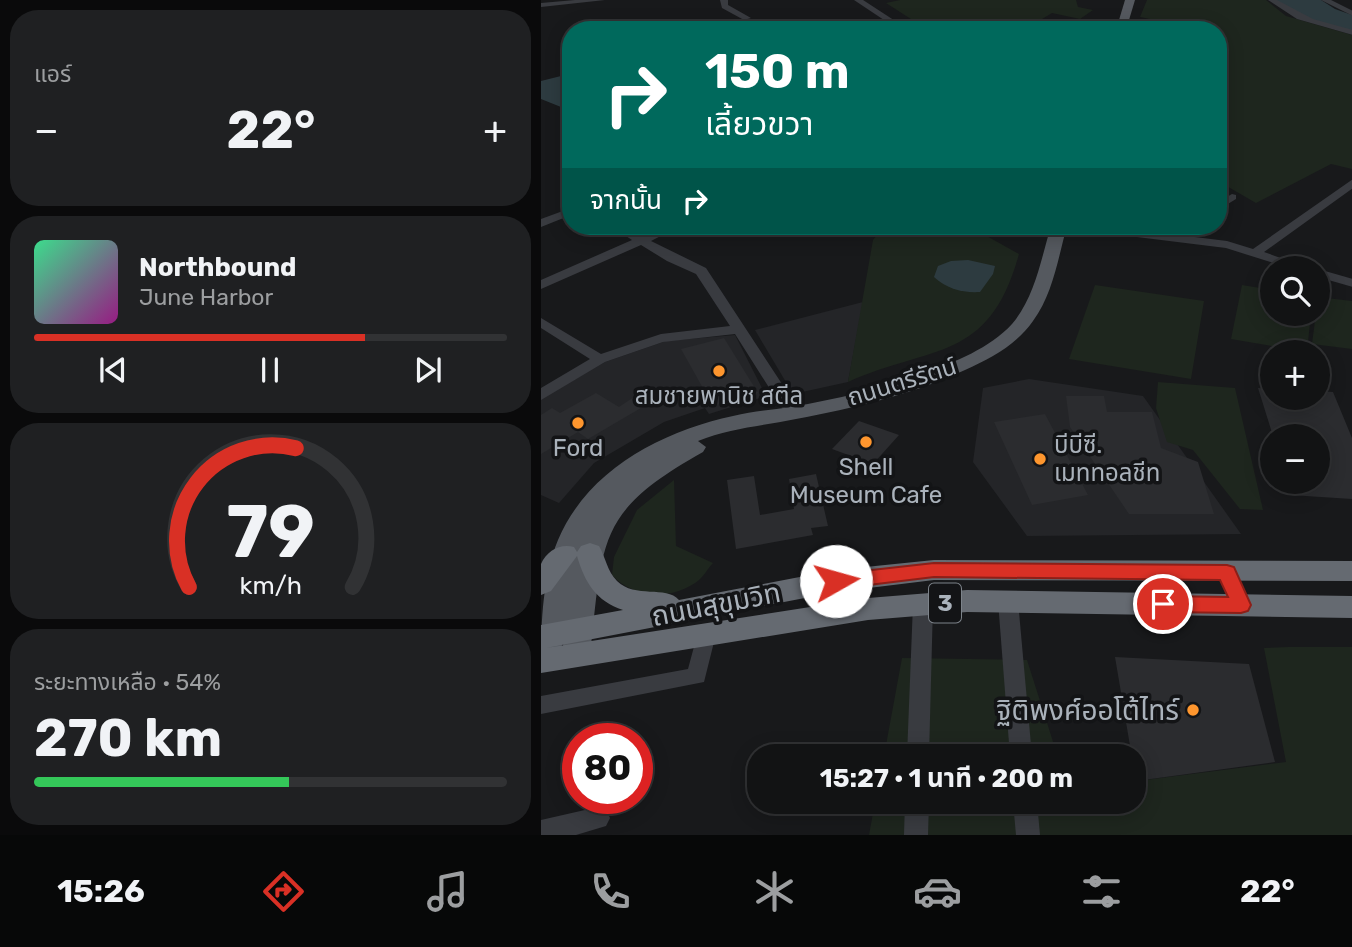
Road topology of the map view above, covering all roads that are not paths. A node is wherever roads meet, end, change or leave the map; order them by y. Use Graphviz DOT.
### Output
graph roads {
  1 [pos="601,0"];
  2 [pos="724,0"];
  3 [pos="858,0"];
  4 [pos="1130,0"];
  5 [pos="1272,0"];
  6 [pos="1325,0"];
  7 [pos="541,5"];
  8 [pos="1352,14"];
  9 [pos="747,18"];
  10 [pos="891,21"];
  11 [pos="1124,21"];
  12 [pos="1352,33"];
  13 [pos="1352,183"];
  14 [pos="1232,197"];
  15 [pos="1227,201"];
  16 [pos="562,215"];
  17 [pos="541,223"];
  18 [pos="633,235"];
  19 [pos="653,235"];
  20 [pos="1056,235"];
  21 [pos="1150,235"];
  22 [pos="1207,235"];
  23 [pos="642,240"];
  24 [pos="1205,242"];
  25 [pos="1257,252"];
  26 [pos="1268,256"];
  27 [pos="1330,277"];
  28 [pos="1352,283"];
  29 [pos="541,285"];
  30 [pos="541,322"];
  31 [pos="739,329"];
  32 [pos="601,359"];
  33 [pos="541,395"];
  34 [pos="793,413"];
  35 [pos="577,553"];
  36 [pos="1352,571"];
  37 [pos="1227,572"];
  38 [pos="541,584"];
  39 [pos="1008,601"];
  40 [pos="717,604"];
  41 [pos="923,604"];
  42 [pos="1241,605"];
  43 [pos="1352,607"];
  44 [pos="705,634"];
  45 [pos="578,642"];
  46 [pos="545,648"];
  47 [pos="541,705"];
  48 [pos="918,744"];
  49 [pos="1020,744"];
  50 [pos="917,814"];
  51 [pos="1026,814"];
  52 [pos="598,818"];
  53 [pos="541,832"];
  54 [pos="916,835"];
  55 [pos="1027,835"];
  1 -- 7 [label="street"];
  2 -- 9 [label="street"];
  3 -- 10 [label="street"];
  4 -- 11 [label="main road"];
  5 -- 12 [label="street"];
  6 -- 8 [label="street"];
  13 -- 25 [label="street"];
  14 -- 15 [label="street"];
  16 -- 17 [label="street"];
  18 -- 23 [label="street"];
  19 -- 23 [label="street"];
  20 -- 34 [label="main road, ถนนตรีรัตน์"];
  21 -- 24 [label="street"];
  22 -- 24 [label="street"];
  23 -- 29 [label="street"];
  23 -- 31 [label="street"];
  24 -- 25 [label="street"];
  25 -- 26 [label="street"];
  27 -- 28 [label="street"];
  30 -- 32 [label="street"];
  31 -- 32 [label="street"];
  31 -- 34 [label="street"];
  32 -- 33 [label="street"];
  34 -- 35 [label="main road, ถนนตรีรัตน์"];
  35 -- 38 [label="highway"];
  35 -- 40 [label="highway"];
  35 -- 45 [label="main road, ถนนตรีรัตน์"];
  35 -- 46 [label="main road, ถนนตรีรัตน์"];
  36 -- 37 [label="highway, ถนนสุขุมวิท / 3"];
  37 -- 40 [label="highway, ถนนสุขุมวิท / 3"];
  37 -- 42 [label="highway"];
  39 -- 41 [label="highway, ถนนสุขุมวิท / 3"];
  39 -- 42 [label="highway, ถนนสุขุมวิท / 3"];
  39 -- 49 [label="street"];
  40 -- 45 [label="highway, ถนนสุขุมวิท / 3"];
  41 -- 44 [label="highway, ถนนสุขุมวิท / 3"];
  41 -- 48 [label="street"];
  42 -- 43 [label="highway, ถนนสุขุมวิท / 3"];
  44 -- 45 [label="highway, ถนนสุขุมวิท / 3"];
  44 -- 47 [label="street"];
  45 -- 46 [label="highway, ถนนสุขุมวิท / 3"];
  50 -- 54 [label="street"];
  51 -- 55 [label="street"];
  52 -- 53 [label="street"];
}
